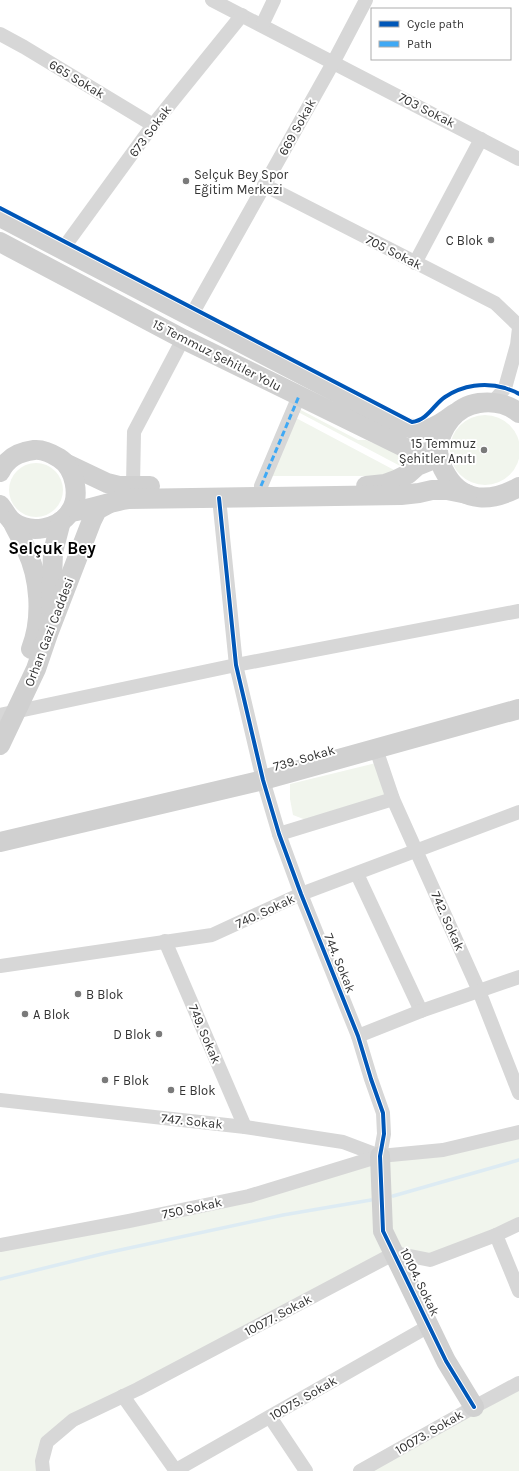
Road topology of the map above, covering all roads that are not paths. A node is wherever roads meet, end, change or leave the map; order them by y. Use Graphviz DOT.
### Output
graph roads {
  1 [pos="212,0"];
  2 [pos="274,0"];
  3 [pos="366,0"];
  4 [pos="242,15"];
  5 [pos="262,25"];
  6 [pos="0,34"];
  7 [pos="334,63"];
  8 [pos="153,125"];
  9 [pos="482,139"];
  10 [pos="519,159"];
  11 [pos="264,185"];
  12 [pos="0,217"];
  13 [pos="0,242"];
  14 [pos="62,250"];
  15 [pos="415,263"];
  16 [pos="191,316"];
  17 [pos="519,327"];
  18 [pos="183,339"];
  19 [pos="299,396"];
  20 [pos="493,402"];
  21 [pos="518,412"];
  22 [pos="454,414"];
  23 [pos="439,454"];
  24 [pos="67,464"];
  25 [pos="2,466"];
  26 [pos="133,486"];
  27 [pos="261,486"];
  28 [pos="519,487"];
  29 [pos="466,494"];
  30 [pos="219,498"];
  31 [pos="490,498"];
  32 [pos="519,501"];
  33 [pos="111,502"];
  34 [pos="4,511"];
  35 [pos="65,516"];
  36 [pos="519,611"];
  37 [pos="48,634"];
  38 [pos="236,665"];
  39 [pos="519,709"];
  40 [pos="5,716"];
  41 [pos="0,745"];
  42 [pos="376,748"];
  43 [pos="263,780"];
  44 [pos="393,799"];
  45 [pos="519,812"];
  46 [pos="279,834"];
  47 [pos="0,842"];
  48 [pos="417,851"];
  49 [pos="357,874"];
  50 [pos="301,894"];
  51 [pos="165,941"];
  52 [pos="0,966"];
  53 [pos="519,977"];
  54 [pos="479,991"];
  55 [pos="421,1011"];
  56 [pos="358,1036"];
  57 [pos="519,1093"];
  58 [pos="0,1100"];
  59 [pos="245,1127"];
  60 [pos="519,1132"];
  61 [pos="380,1156"];
  62 [pos="519,1224"];
  63 [pos="496,1235"];
  64 [pos="0,1245"];
  65 [pos="395,1253"];
  66 [pos="519,1291"];
  67 [pos="430,1326"];
  68 [pos="519,1383"];
  69 [pos="123,1396"];
  70 [pos="474,1407"];
  71 [pos="270,1417"];
  72 [pos="43,1471"];
  73 [pos="176,1471"];
  74 [pos="306,1471"];
  75 [pos="360,1471"];
  1 -- 4 [label="street, 703 Sokak"];
  2 -- 5 [label="street"];
  3 -- 7 [label="street, 669 Sokak"];
  4 -- 5 [label="street, 703 Sokak"];
  4 -- 8 [label="street, 673 Sokak"];
  5 -- 7 [label="street, 703 Sokak"];
  6 -- 8 [label="street, 665 Sokak"];
  7 -- 9 [label="street, 703 Sokak"];
  7 -- 11 [label="street, 669 Sokak"];
  8 -- 14 [label="street, 673 Sokak"];
  9 -- 10 [label="street, 703 Sokak"];
  9 -- 15 [label="street"];
  11 -- 15 [label="street, 705 Sokak"];
  11 -- 16 [label="street, 669 Sokak"];
  12 -- 14 [label="main road, 15 Temmuz Şehitler Yolu"];
  13 -- 18 [label="main road, 15 Temmuz Şehitler Yolu"];
  14 -- 16 [label="main road, 15 Temmuz Şehitler Yolu"];
  15 -- 17 [label="street, 705 Sokak"];
  16 -- 22 [label="main road, 15 Temmuz Şehitler Yolu"];
  17 -- 20 [label="street"];
  18 -- 19 [label="main road, 15 Temmuz Şehitler Yolu"];
  18 -- 26 [label="street"];
  19 -- 23 [label="main road, 15 Temmuz Şehitler Yolu"];
  19 -- 27 [label="street"];
  20 -- 21 [label="main road"];
  20 -- 22 [label="main road, 15 Temmuz Şehitler Yolu"];
  22 -- 23 [label="main road"];
  23 -- 27 [label="main road"];
  23 -- 29 [label="main road"];
  24 -- 25 [label="main road"];
  24 -- 26 [label="main road"];
  24 -- 35 [label="main road"];
  26 -- 27 [label="main road"];
  28 -- 31 [label="main road"];
  29 -- 30 [label="main road"];
  29 -- 31 [label="main road"];
  30 -- 33 [label="main road"];
  30 -- 38 [label="street, 744. Sokak"];
  31 -- 32 [label="main road"];
  33 -- 35 [label="main road"];
  33 -- 37 [label="main road, Orhan Gazi Caddesi"];
  34 -- 35 [label="main road"];
  34 -- 40 [label="main road"];
  35 -- 37 [label="main road"];
  36 -- 38 [label="street"];
  37 -- 40 [label="main road, Orhan Gazi Caddesi"];
  38 -- 40 [label="street"];
  38 -- 43 [label="street, 744. Sokak"];
  39 -- 42 [label="main road, 739. Sokak"];
  40 -- 41 [label="main road, Orhan Gazi Caddesi"];
  42 -- 43 [label="main road, 739. Sokak"];
  42 -- 44 [label="street, 742. Sokak"];
  43 -- 46 [label="street, 744. Sokak"];
  43 -- 47 [label="main road, 739. Sokak"];
  44 -- 46 [label="street"];
  44 -- 48 [label="street, 742. Sokak"];
  45 -- 48 [label="street, 740. Sokak"];
  46 -- 50 [label="street, 744. Sokak"];
  48 -- 49 [label="street, 740. Sokak"];
  48 -- 54 [label="street, 742. Sokak"];
  49 -- 50 [label="street, 740. Sokak"];
  49 -- 55 [label="street"];
  50 -- 51 [label="street, 740. Sokak"];
  50 -- 56 [label="street, 744. Sokak"];
  51 -- 52 [label="street, 740. Sokak"];
  51 -- 59 [label="street, 749. Sokak"];
  53 -- 54 [label="street"];
  54 -- 55 [label="street"];
  54 -- 57 [label="street, 742. Sokak"];
  55 -- 56 [label="street"];
  56 -- 61 [label="street, 744. Sokak"];
  58 -- 59 [label="street, 747. Sokak"];
  59 -- 61 [label="street, 747. Sokak"];
  60 -- 61 [label="street"];
  61 -- 64 [label="street, 750 Sokak"];
  61 -- 65 [label="main road, 10104. Sokak"];
  62 -- 63 [label="street"];
  63 -- 65 [label="street"];
  63 -- 66 [label="street"];
  65 -- 67 [label="main road, 10104. Sokak"];
  65 -- 69 [label="street, 10077. Sokak"];
  67 -- 70 [label="main road, 10104. Sokak"];
  67 -- 71 [label="street, 10075. Sokak"];
  68 -- 70 [label="street, 10073. Sokak"];
  69 -- 72 [label="street, 10077. Sokak"];
  69 -- 73 [label="street"];
  70 -- 75 [label="street, 10073. Sokak"];
  71 -- 73 [label="street, 10075. Sokak"];
  71 -- 74 [label="street"];
}
